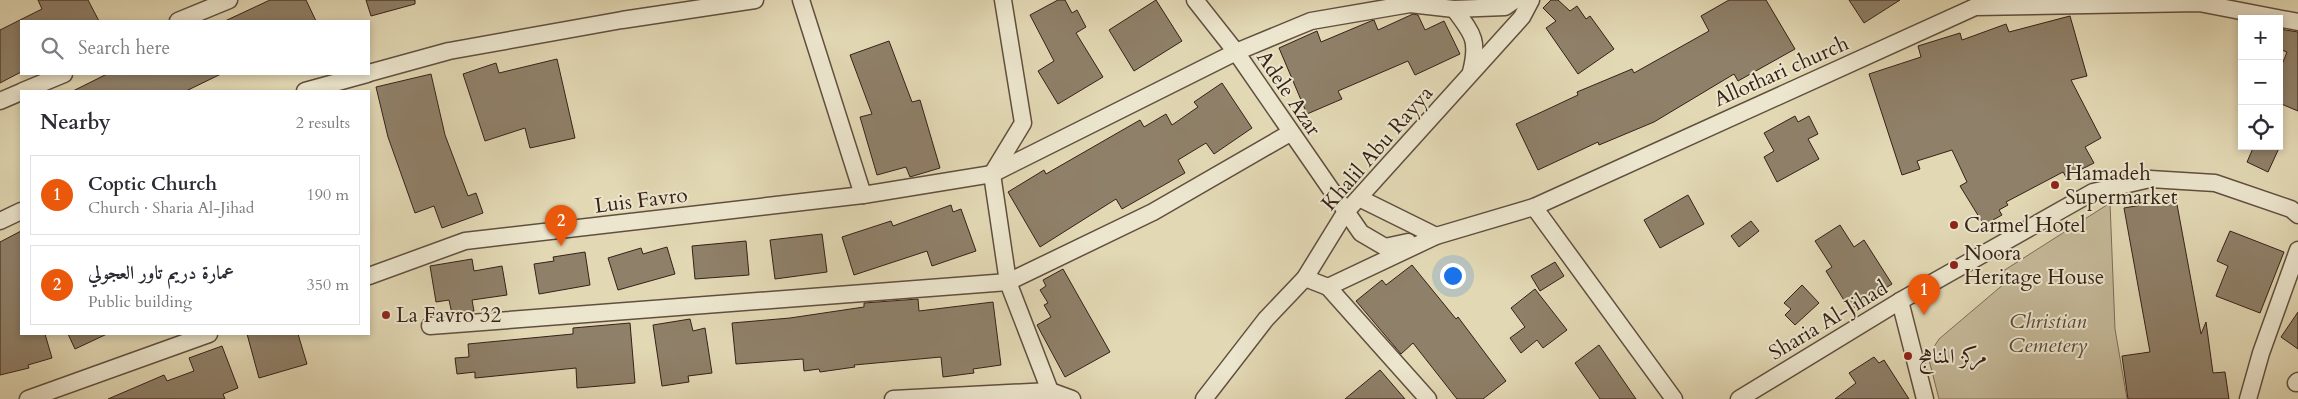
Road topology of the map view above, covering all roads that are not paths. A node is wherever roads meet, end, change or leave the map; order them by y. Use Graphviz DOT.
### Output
graph roads {
  1 [pos="229,0"];
  2 [pos="755,0"];
  3 [pos="801,0"];
  4 [pos="1003,0"];
  5 [pos="1195,0"];
  6 [pos="1515,0"];
  7 [pos="1531,0"];
  8 [pos="709,3"];
  9 [pos="1454,9"];
  10 [pos="180,20"];
  11 [pos="2298,22"];
  12 [pos="1236,52"];
  13 [pos="370,73"];
  14 [pos="1471,73"];
  15 [pos="62,75"];
  16 [pos="364,75"];
  17 [pos="27,90"];
  18 [pos="309,90"];
  19 [pos="20,93"];
  20 [pos="0,101"];
  21 [pos="1290,133"];
  22 [pos="992,174"];
  23 [pos="863,195"];
  24 [pos="1359,198"];
  25 [pos="2296,206"];
  26 [pos="1534,207"];
  27 [pos="20,211"];
  28 [pos="1346,213"];
  29 [pos="0,220"];
  30 [pos="1436,236"];
  31 [pos="2298,250"];
  32 [pos="370,276"];
  33 [pos="1305,278"];
  34 [pos="1008,282"];
  35 [pos="1328,287"];
  36 [pos="1900,301"];
  37 [pos="430,326"];
  38 [pos="206,335"];
  39 [pos="1050,391"];
  40 [pos="28,399"];
  41 [pos="893,399"];
  42 [pos="1072,399"];
  43 [pos="1204,399"];
  44 [pos="1428,399"];
  45 [pos="1674,399"];
  46 [pos="1739,399"];
  47 [pos="1925,399"];
  48 [pos="2248,399"];
  1 -- 10 [label="street"];
  2 -- 8 [label="street"];
  3 -- 23 [label="street"];
  4 -- 22 [label="street"];
  5 -- 12 [label="street, Adele Azar"];
  6 -- 9 [label="street, Luis Favro"];
  7 -- 14 [label="street, Khalil Abu Rayya"];
  8 -- 13 [label="street"];
  9 -- 12 [label="street, Luis Favro"];
  9 -- 14 [label="street"];
  11 -- 26 [label="street, Allothari church"];
  12 -- 21 [label="street, Adele Azar"];
  12 -- 22 [label="street, Luis Favro"];
  14 -- 24 [label="street, Khalil Abu Rayya"];
  15 -- 17 [label="street"];
  16 -- 18 [label="street"];
  19 -- 20 [label="street"];
  21 -- 28 [label="street, Adele Azar"];
  21 -- 34 [label="street"];
  22 -- 23 [label="street, Luis Favro"];
  22 -- 34 [label="street"];
  23 -- 32 [label="street, Luis Favro"];
  24 -- 28 [label="street, Khalil Abu Rayya"];
  24 -- 30 [label="street"];
  25 -- 36 [label="street, Sharia Al-Jihad"];
  26 -- 30 [label="street, Allothari church"];
  26 -- 45 [label="street"];
  27 -- 29 [label="street"];
  28 -- 30 [label="street, Adele Azar"];
  28 -- 33 [label="street, Khalil Abu Rayya"];
  30 -- 35 [label="street, Allothari church"];
  31 -- 48 [label="street"];
  33 -- 35 [label="street"];
  33 -- 43 [label="street, Khalil Abu Rayya"];
  34 -- 37 [label="street"];
  34 -- 39 [label="street"];
  35 -- 44 [label="street"];
  36 -- 46 [label="street, Sharia Al-Jihad"];
  36 -- 47 [label="street"];
  38 -- 40 [label="street"];
  39 -- 41 [label="street"];
  39 -- 42 [label="street"];
}
